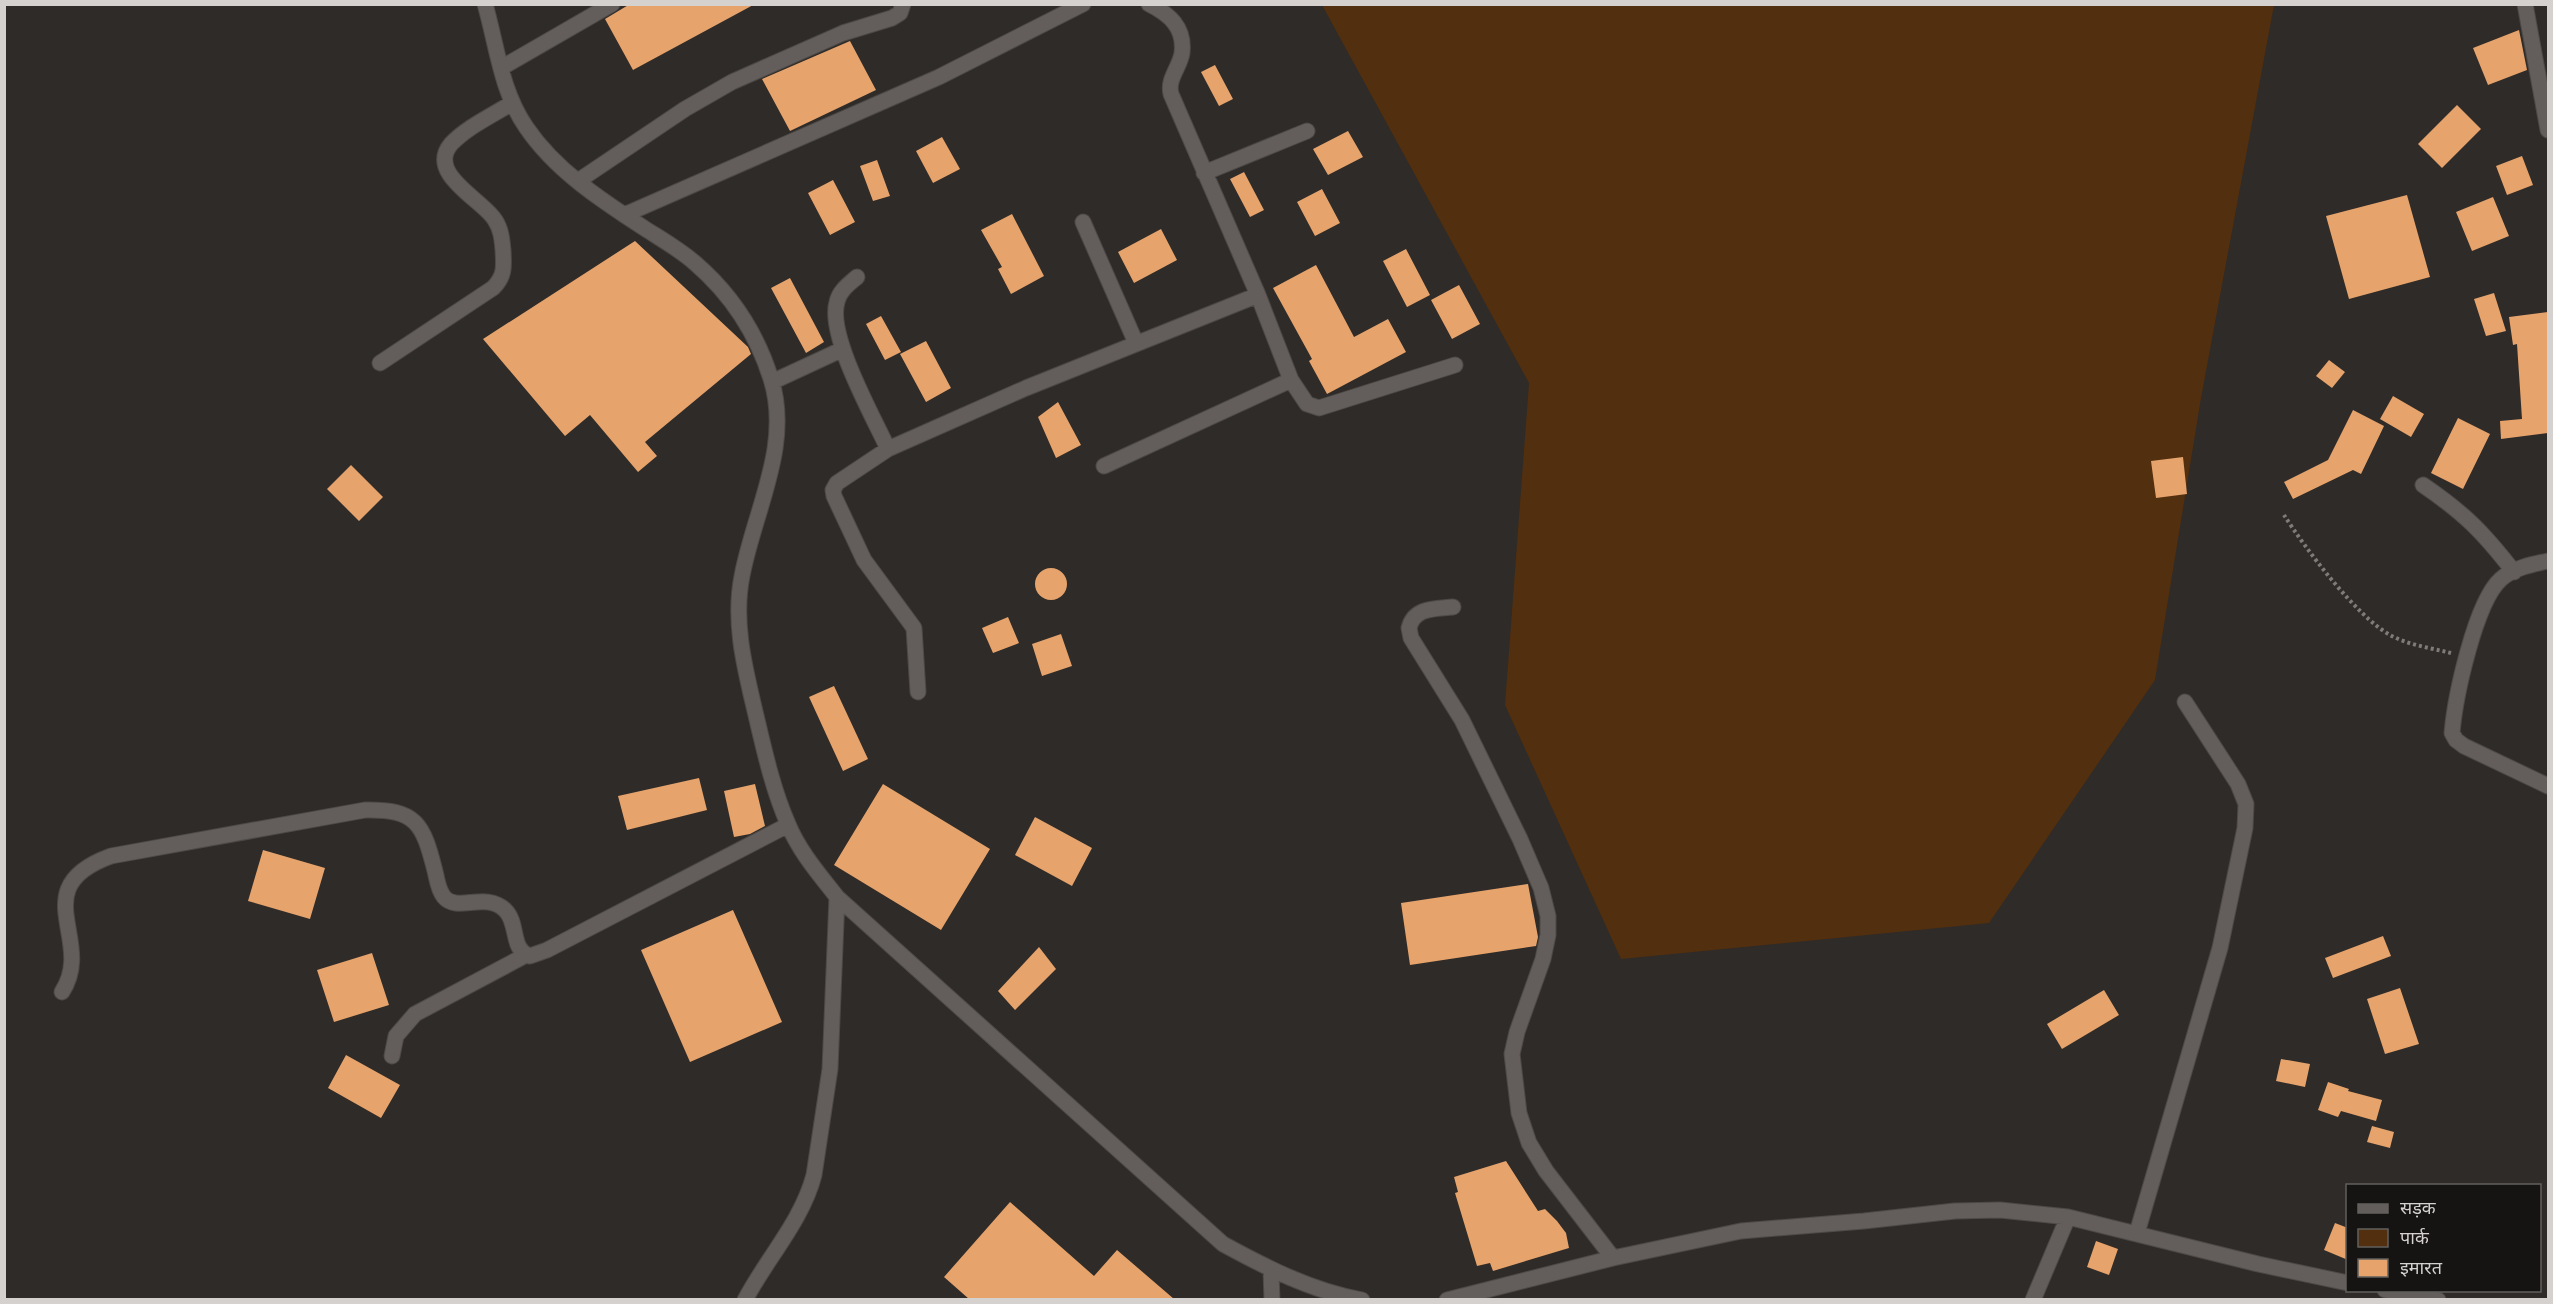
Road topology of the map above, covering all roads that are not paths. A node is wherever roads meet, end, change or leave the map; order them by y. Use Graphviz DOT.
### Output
graph roads {
  1 [pos="485,4"];
  2 [pos="612,4"];
  3 [pos="903,4"];
  4 [pos="1083,4"];
  5 [pos="1149,4"];
  6 [pos="2525,4"];
  7 [pos="501,68"];
  8 [pos="512,103"];
  9 [pos="2548,130"];
  10 [pos="1307,131"];
  11 [pos="1204,173"];
  12 [pos="578,181"];
  13 [pos="624,215"];
  14 [pos="1083,222"];
  15 [pos="857,277"];
  16 [pos="1258,295"];
  17 [pos="1136,343"];
  18 [pos="843,349"];
  19 [pos="380,363"];
  20 [pos="1455,365"];
  21 [pos="1291,380"];
  22 [pos="772,382"];
  23 [pos="888,448"];
  24 [pos="1104,466"];
  25 [pos="2423,485"];
  26 [pos="2548,561"];
  27 [pos="2514,572"];
  28 [pos="1453,607"];
  29 [pos="918,692"];
  30 [pos="2185,702"];
  31 [pos="2548,786"];
  32 [pos="788,825"];
  33 [pos="837,897"];
  34 [pos="526,955"];
  35 [pos="62,992"];
  36 [pos="392,1056"];
  37 [pos="2068,1217"];
  38 [pos="2137,1233"];
  39 [pos="1613,1258"];
  40 [pos="1271,1270"];
  41 [pos="2346,1282"];
  42 [pos="2397,1292"];
  43 [pos="745,1299"];
  44 [pos="1272,1299"];
  45 [pos="1362,1299"];
  46 [pos="1447,1299"];
  47 [pos="2033,1299"];
  48 [pos="2438,1299"];
  1 -- 7 [label="street"];
  2 -- 7 [label="street"];
  3 -- 12 [label="street"];
  4 -- 13 [label="street"];
  5 -- 11 [label="street"];
  6 -- 9 [label="street"];
  7 -- 8 [label="street"];
  8 -- 12 [label="street"];
  8 -- 19 [label="street"];
  10 -- 11 [label="street"];
  11 -- 16 [label="street"];
  12 -- 13 [label="street"];
  13 -- 22 [label="street"];
  14 -- 17 [label="street"];
  15 -- 18 [label="street"];
  16 -- 17 [label="street"];
  16 -- 21 [label="street"];
  17 -- 23 [label="street"];
  18 -- 22 [label="street"];
  18 -- 23 [label="street"];
  20 -- 21 [label="street"];
  21 -- 24 [label="street"];
  22 -- 32 [label="street"];
  23 -- 29 [label="street"];
  25 -- 27 [label="street"];
  26 -- 27 [label="street"];
  27 -- 31 [label="street"];
  28 -- 39 [label="street"];
  30 -- 38 [label="street"];
  32 -- 33 [label="street"];
  32 -- 34 [label="street"];
  33 -- 40 [label="street"];
  33 -- 43 [label="street"];
  34 -- 35 [label="street"];
  34 -- 36 [label="street"];
  37 -- 38 [label="street"];
  37 -- 39 [label="street"];
  37 -- 47 [label="street"];
  38 -- 41 [label="street"];
  39 -- 46 [label="street"];
  40 -- 44 [label="street"];
  40 -- 45 [label="street"];
  42 -- 48 [label="street"];
}
